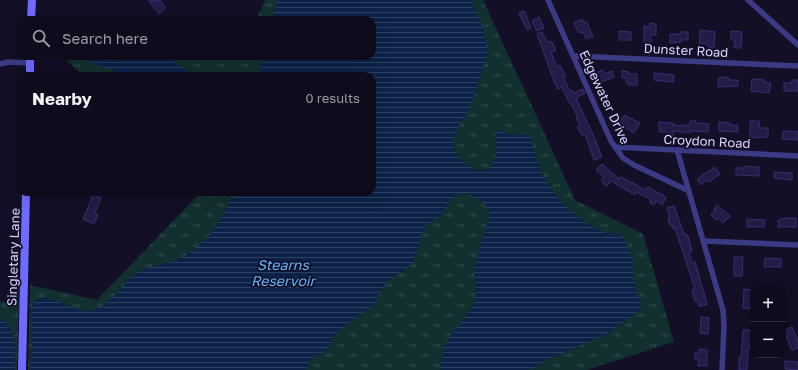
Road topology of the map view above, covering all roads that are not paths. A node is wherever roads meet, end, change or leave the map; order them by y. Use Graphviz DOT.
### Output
graph roads {
  1 [pos="32,0"];
  2 [pos="548,0"];
  3 [pos="748,0"];
  4 [pos="31,16"];
  5 [pos="798,45"];
  6 [pos="574,56"];
  7 [pos="26,60"];
  8 [pos="30,60"];
  9 [pos="0,64"];
  10 [pos="798,66"];
  11 [pos="30,72"];
  12 [pos="615,147"];
  13 [pos="677,150"];
  14 [pos="798,156"];
  15 [pos="689,191"];
  16 [pos="26,196"];
  17 [pos="704,241"];
  18 [pos="798,245"];
  19 [pos="22,370"];
  20 [pos="722,370"];
  1 -- 4 [label="street"];
  2 -- 6 [label="street, Edgewater Drive"];
  3 -- 5 [label="street"];
  6 -- 10 [label="street, Dunster Road"];
  6 -- 12 [label="street, Edgewater Drive"];
  7 -- 9 [label="street"];
  8 -- 11 [label="street"];
  12 -- 13 [label="street, Croydon Road"];
  12 -- 15 [label="street, Edgewater Drive"];
  13 -- 14 [label="street, Croydon Road"];
  13 -- 15 [label="street"];
  15 -- 17 [label="street"];
  16 -- 19 [label="street, Singletary Lane"];
  17 -- 18 [label="street"];
  17 -- 20 [label="street"];
}
